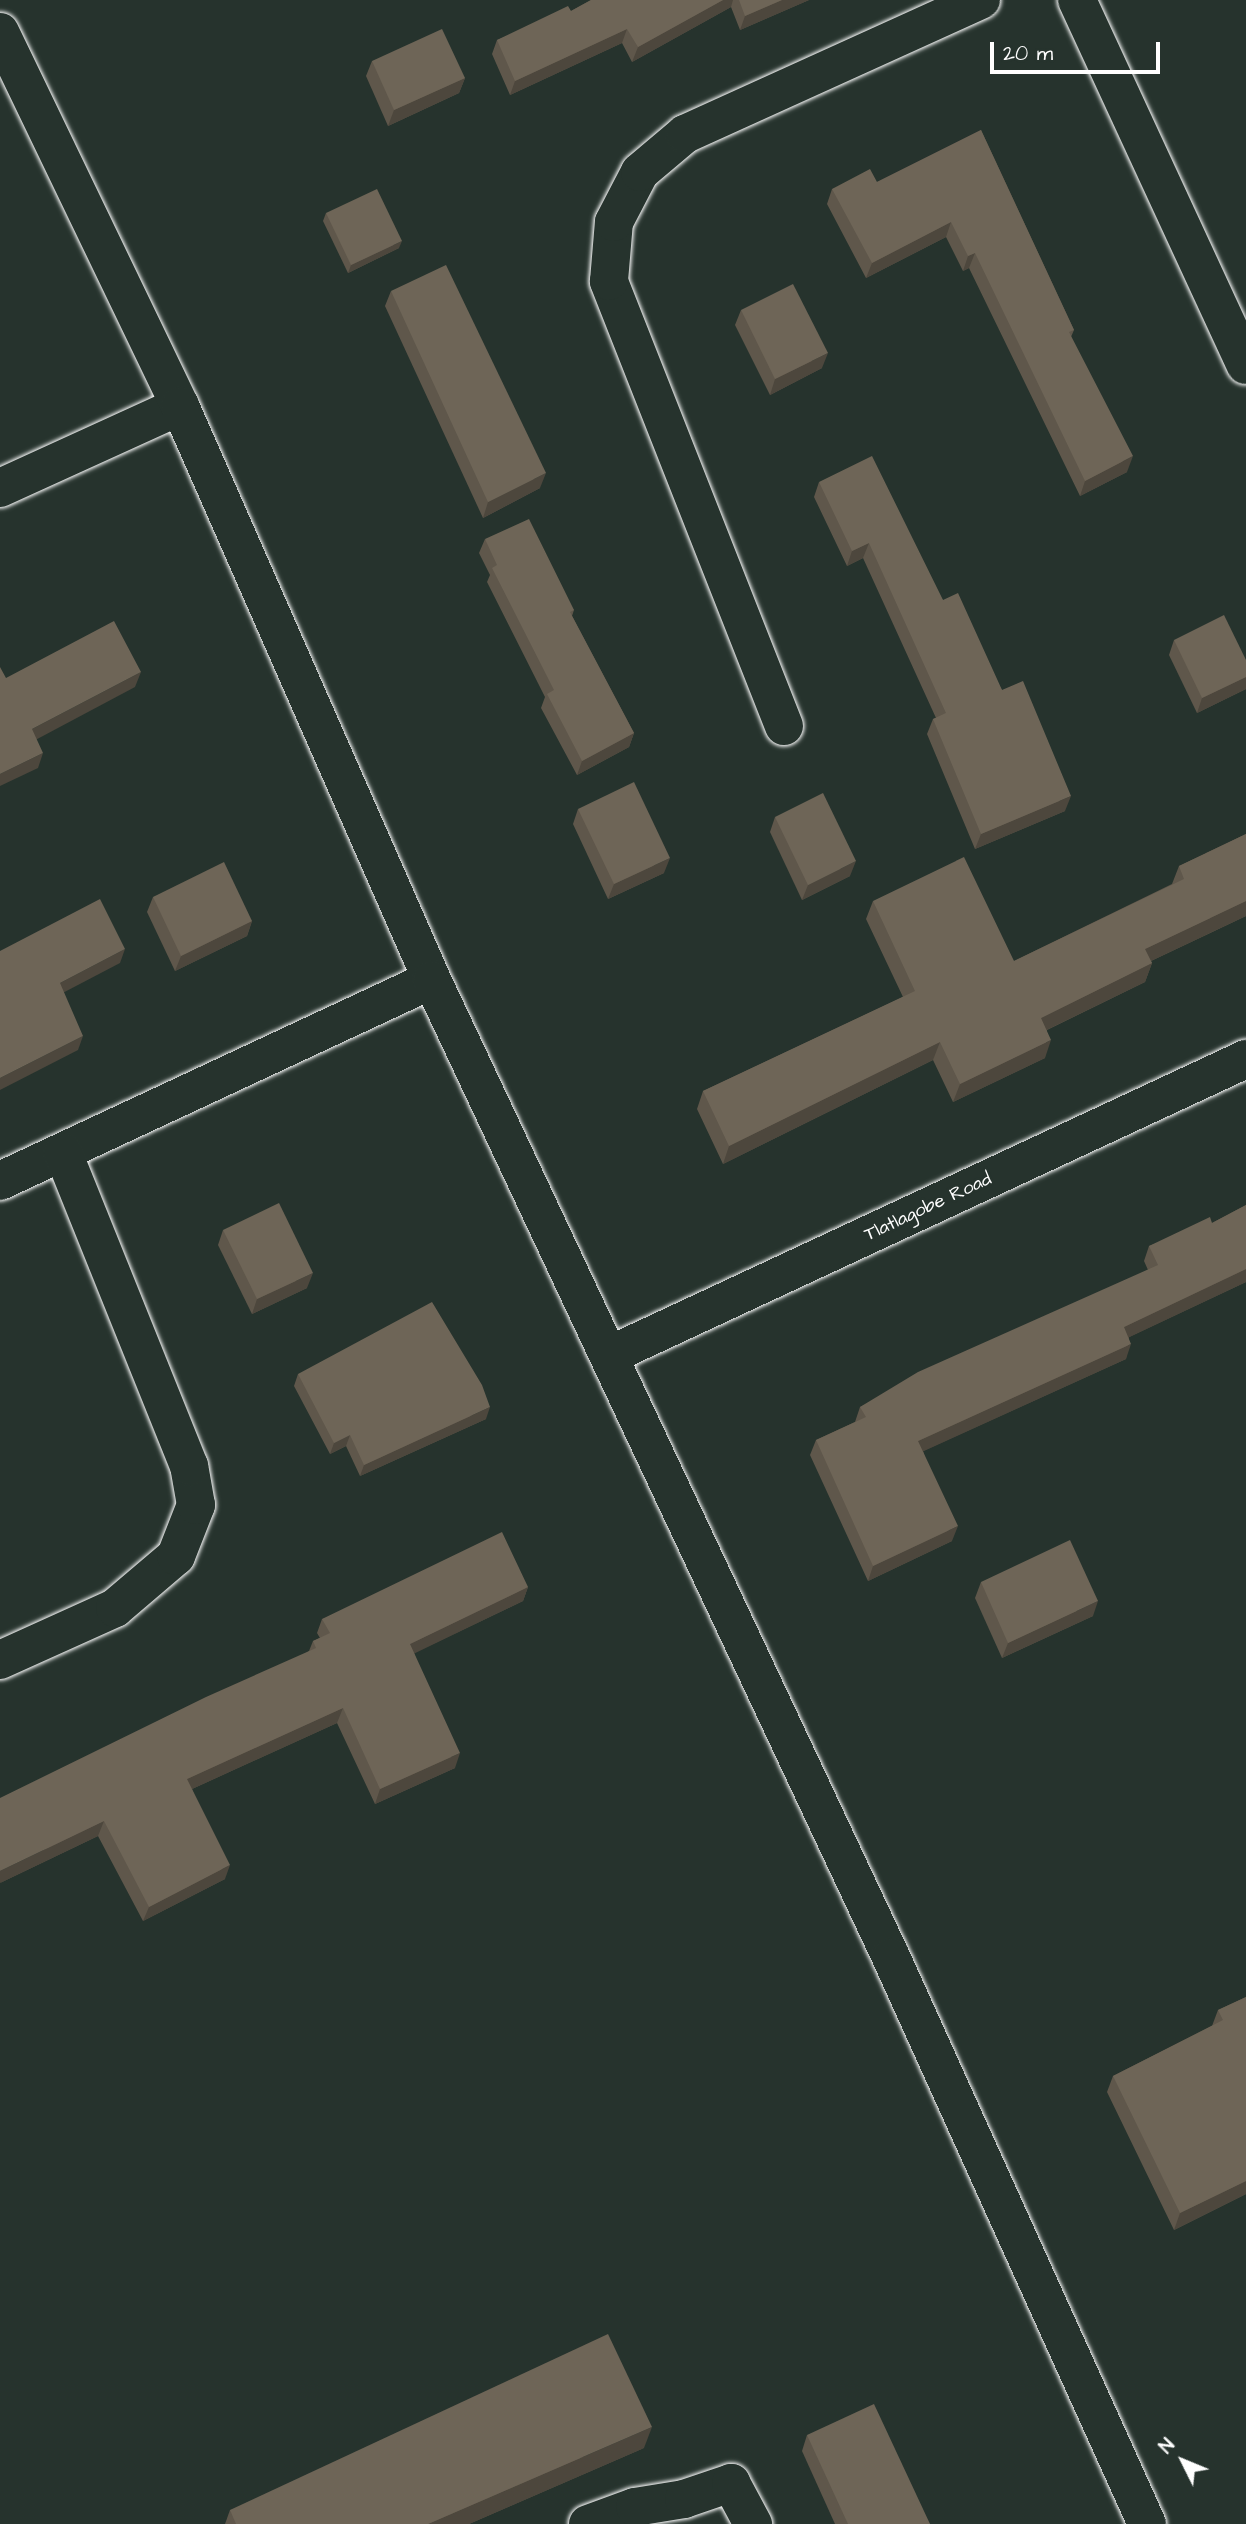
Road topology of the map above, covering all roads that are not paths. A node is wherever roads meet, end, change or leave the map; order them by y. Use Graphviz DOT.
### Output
graph roads {
  1 [pos="981,0"];
  2 [pos="1077,0"];
  3 [pos="0,32"];
  4 [pos="1246,365"];
  5 [pos="180,406"];
  6 [pos="0,488"];
  7 [pos="784,726"];
  8 [pos="432,980"];
  9 [pos="1246,1059"];
  10 [pos="63,1152"];
  11 [pos="0,1181"];
  12 [pos="610,1355"];
  13 [pos="0,1660"];
  14 [pos="588,2524"];
  15 [pos="753,2524"];
  16 [pos="1147,2524"];
  1 -- 7 [label="street"];
  2 -- 4 [label="street"];
  3 -- 5 [label="street"];
  5 -- 6 [label="street"];
  5 -- 8 [label="street"];
  8 -- 10 [label="street"];
  8 -- 12 [label="street"];
  9 -- 12 [label="street, Tlatlagobe Road"];
  10 -- 11 [label="street"];
  10 -- 13 [label="street"];
  12 -- 16 [label="street"];
  14 -- 15 [label="street"];
}
